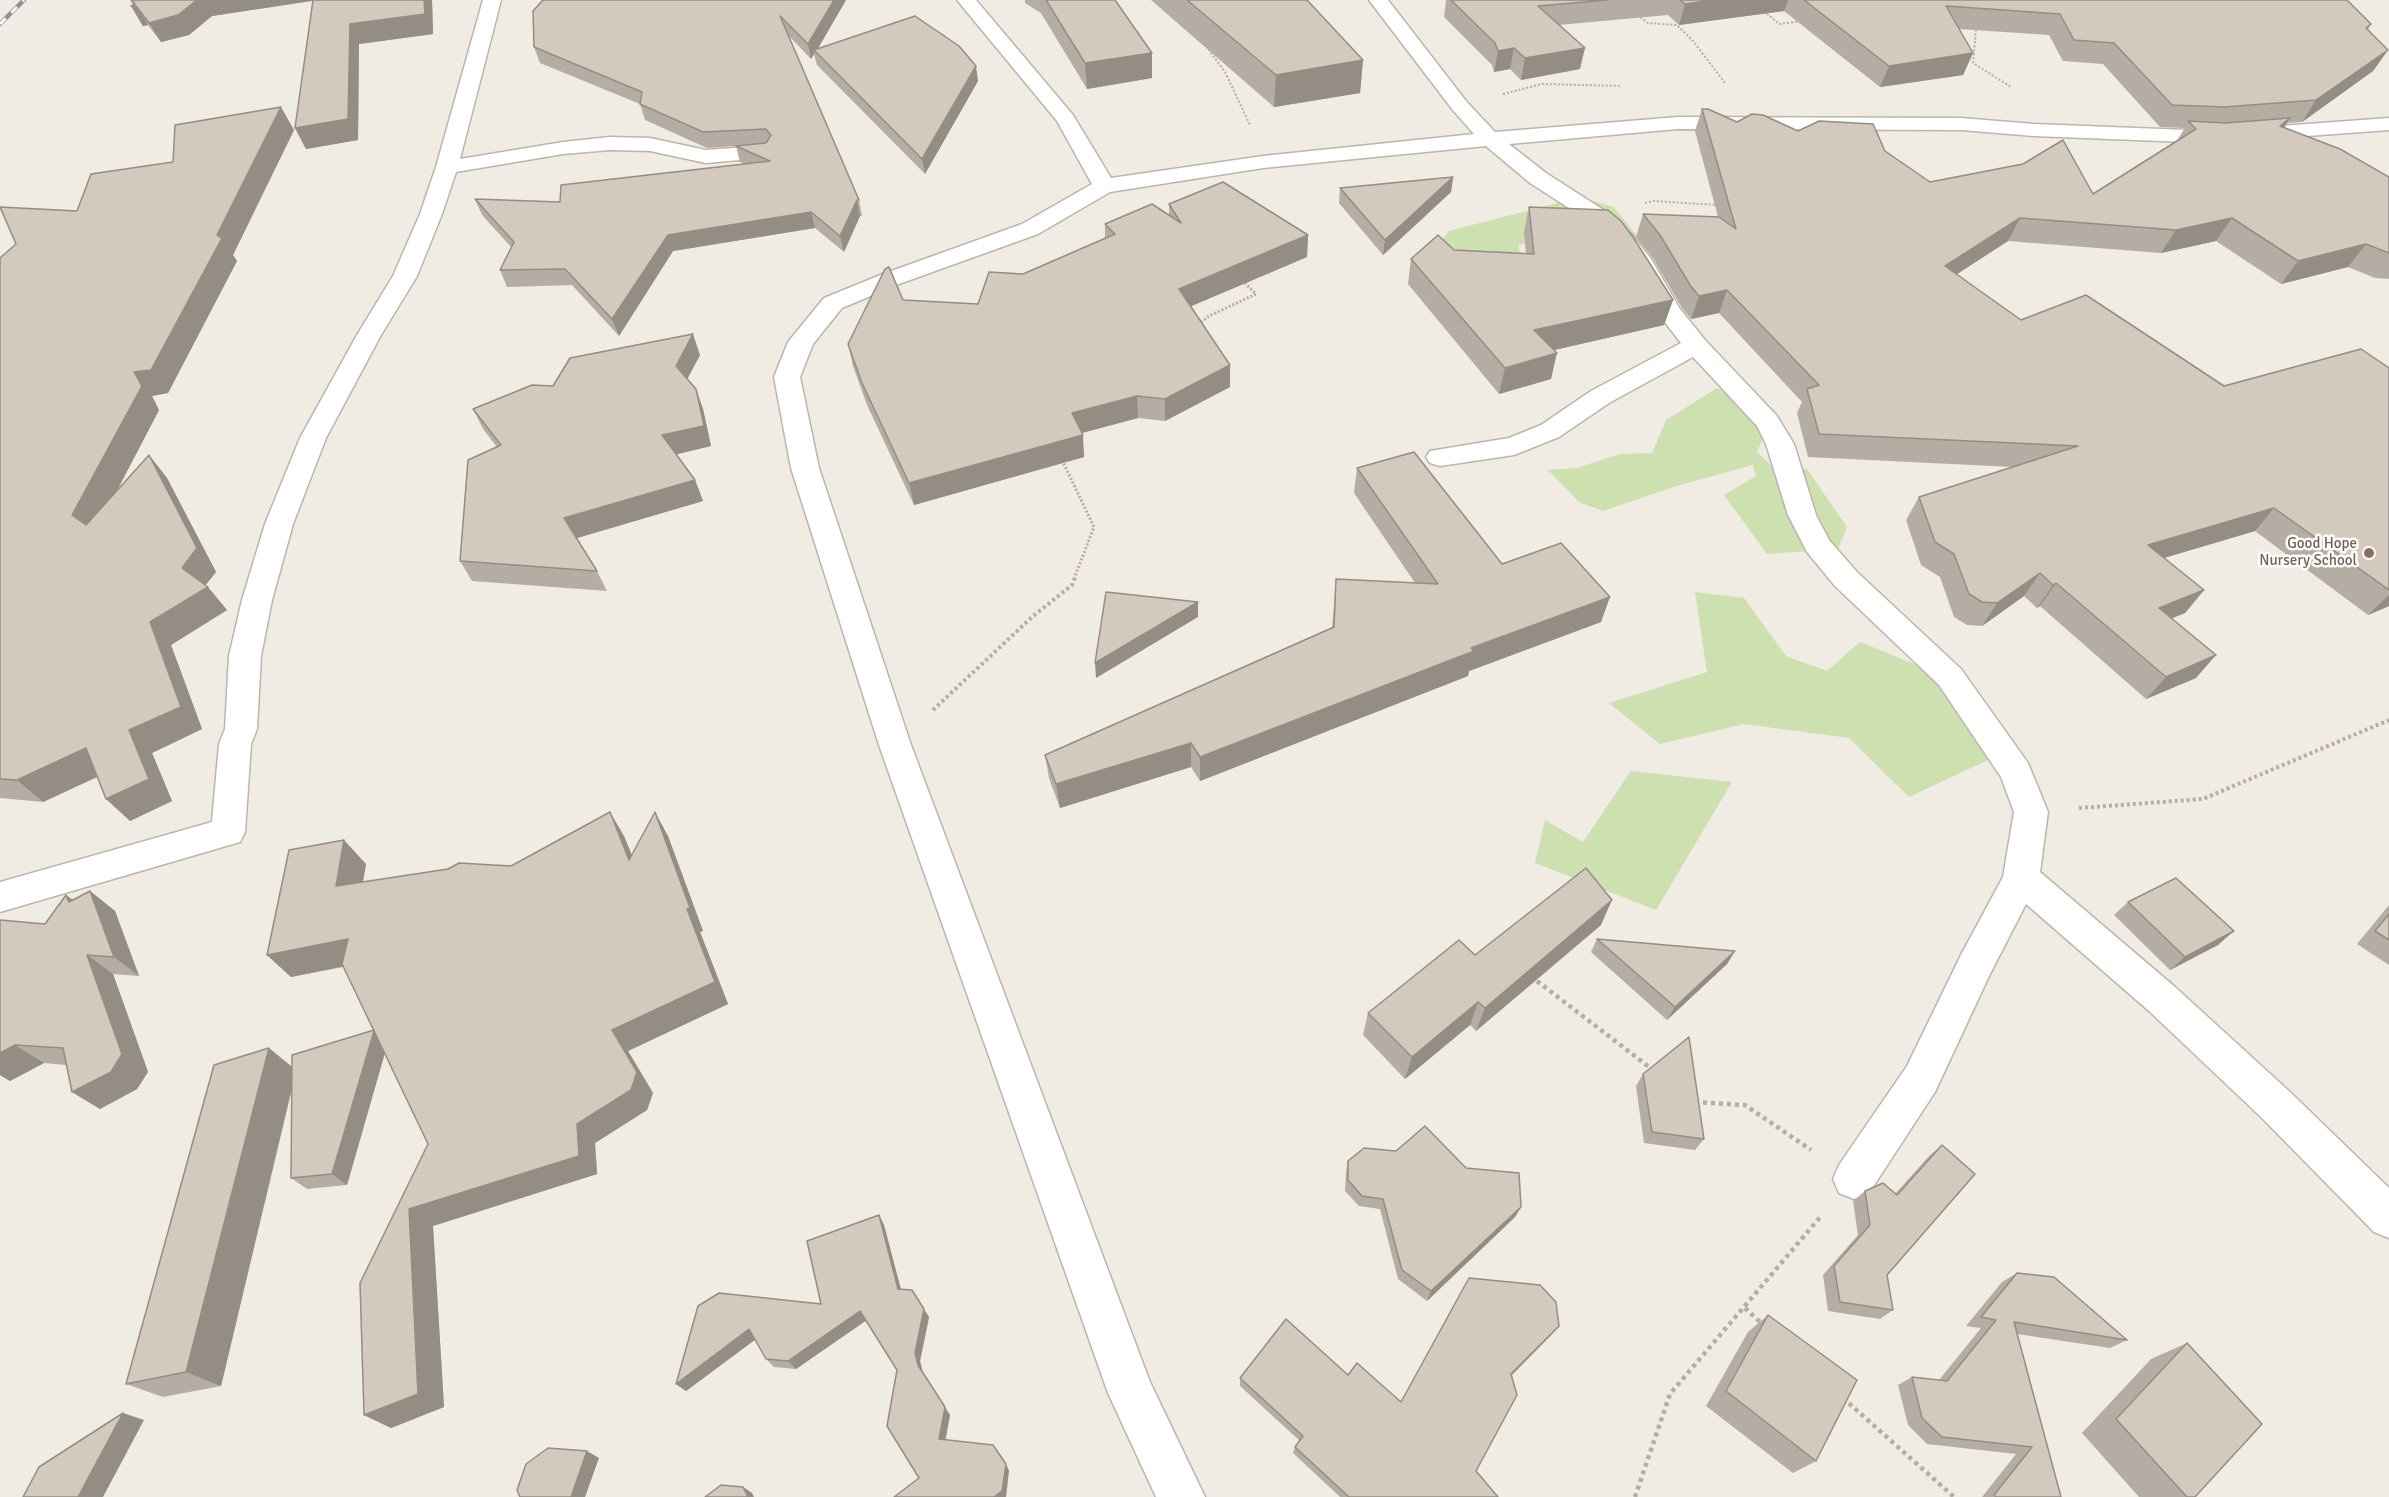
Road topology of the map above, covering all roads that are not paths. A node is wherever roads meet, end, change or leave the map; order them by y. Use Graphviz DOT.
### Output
graph roads {
  1 [pos="492,0"];
  2 [pos="966,0"];
  3 [pos="1378,0"];
  4 [pos="2389,124"];
  5 [pos="1490,139"];
  6 [pos="762,152"];
  7 [pos="447,167"];
  8 [pos="1104,186"];
  9 [pos="1696,345"];
  10 [pos="1440,457"];
  11 [pos="2021,878"];
  12 [pos="0,897"];
  13 [pos="1854,1179"];
  14 [pos="2389,1217"];
  15 [pos="1181,1497"];
  1 -- 7 [label="street"];
  2 -- 8 [label="street"];
  3 -- 5 [label="street"];
  4 -- 5 [label="street"];
  5 -- 8 [label="street"];
  5 -- 9 [label="street"];
  6 -- 7 [label="street"];
  7 -- 12 [label="street"];
  8 -- 15 [label="street"];
  9 -- 10 [label="street"];
  9 -- 11 [label="street"];
  11 -- 13 [label="street"];
  11 -- 14 [label="street"];
}
